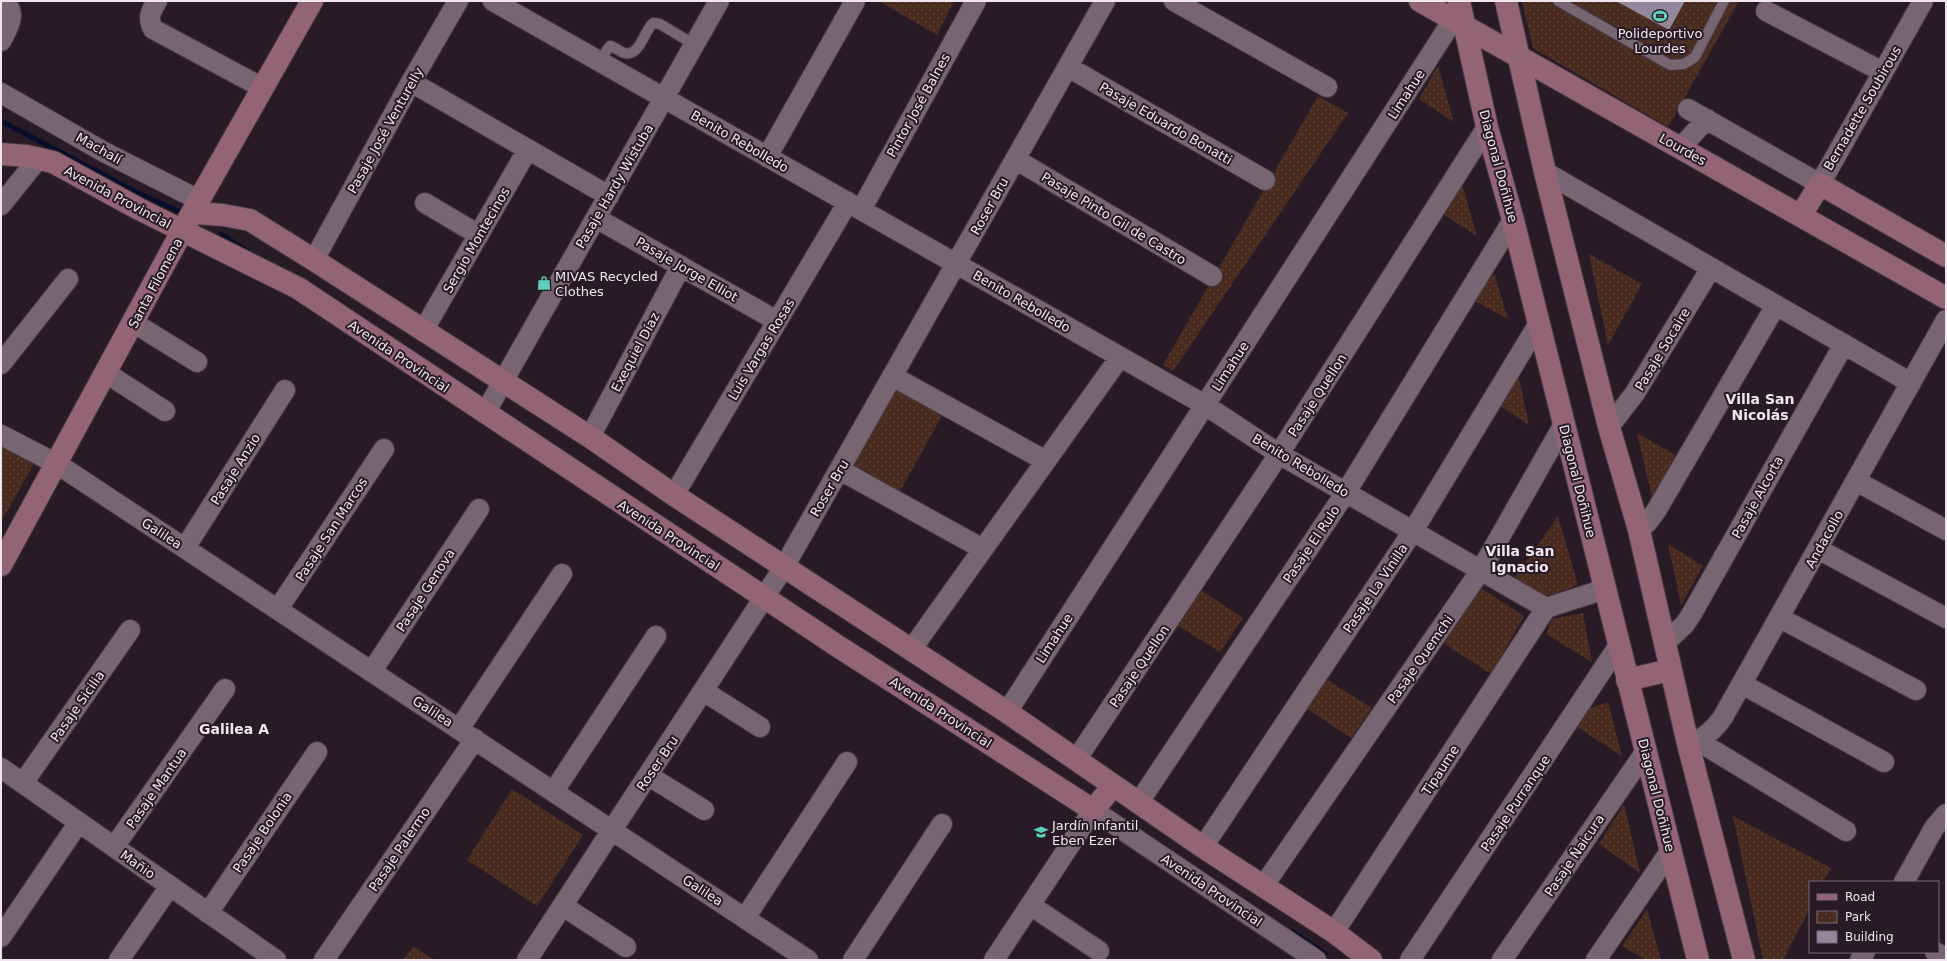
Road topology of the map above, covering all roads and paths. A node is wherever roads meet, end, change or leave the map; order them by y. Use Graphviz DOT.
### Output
graph roads {
  1 [pos="2,1"];
  2 [pos="157,1"];
  3 [pos="312,1"];
  4 [pos="458,1"];
  5 [pos="493,1"];
  6 [pos="719,1"];
  7 [pos="855,1"];
  8 [pos="976,1"];
  9 [pos="1105,1"];
  10 [pos="1174,1"];
  11 [pos="1420,1"];
  12 [pos="1506,1"];
  13 [pos="1558,1"];
  14 [pos="1724,1"];
  15 [pos="1923,1"];
  16 [pos="1766,11"];
  17 [pos="1459,16"];
  18 [pos="1,41"];
  19 [pos="694,44"];
  20 [pos="1520,58"];
  21 [pos="599,61"];
  22 [pos="1068,67"];
  23 [pos="1883,72"];
  24 [pos="411,82"];
  25 [pos="1327,87"];
  26 [pos="264,88"];
  27 [pos="1,93"];
  28 [pos="664,98"];
  29 [pos="1688,109"];
  30 [pos="1707,119"];
  31 [pos="1488,127"];
  32 [pos="1680,148"];
  33 [pos="528,149"];
  34 [pos="1,154"];
  35 [pos="768,157"];
  36 [pos="38,159"];
  37 [pos="1016,159"];
  38 [pos="1545,172"];
  39 [pos="1265,180"];
  40 [pos="1820,184"];
  41 [pos="609,196"];
  42 [pos="425,203"];
  43 [pos="1,205"];
  44 [pos="854,206"];
  45 [pos="192,215"];
  46 [pos="1801,216"];
  47 [pos="596,218"];
  48 [pos="1513,220"];
  49 [pos="479,235"];
  50 [pos="1946,256"];
  51 [pos="314,260"];
  52 [pos="956,264"];
  53 [pos="681,266"];
  54 [pos="1711,268"];
  55 [pos="1212,276"];
  56 [pos="68,279"];
  57 [pos="1946,298"];
  58 [pos="1776,305"];
  59 [pos="1946,320"];
  60 [pos="777,321"];
  61 [pos="134,323"];
  62 [pos="1539,323"];
  63 [pos="423,332"];
  64 [pos="1844,344"];
  65 [pos="1120,357"];
  66 [pos="197,362"];
  67 [pos="1,364"];
  68 [pos="106,373"];
  69 [pos="892,376"];
  70 [pos="503,382"];
  71 [pos="1910,383"];
  72 [pos="285,390"];
  73 [pos="1205,405"];
  74 [pos="165,411"];
  75 [pos="485,413"];
  76 [pos="1564,424"];
  77 [pos="1609,427"];
  78 [pos="1,435"];
  79 [pos="590,437"];
  80 [pos="384,449"];
  81 [pos="1279,454"];
  82 [pos="1046,461"];
  83 [pos="57,464"];
  84 [pos="840,470"];
  85 [pos="1856,481"];
  86 [pos="1346,492"];
  87 [pos="674,495"];
  88 [pos="479,509"];
  89 [pos="1639,530"];
  90 [pos="1946,530"];
  91 [pos="1413,531"];
  92 [pos="185,548"];
  93 [pos="983,549"];
  94 [pos="1818,549"];
  95 [pos="1,566"];
  96 [pos="784,567"];
  97 [pos="1481,570"];
  98 [pos="562,574"];
  99 [pos="1605,589"];
  100 [pos="766,598"];
  101 [pos="1546,608"];
  102 [pos="278,609"];
  103 [pos="1780,618"];
  104 [pos="1946,618"];
  105 [pos="130,630"];
  106 [pos="656,636"];
  107 [pos="1664,644"];
  108 [pos="1619,645"];
  109 [pos="911,650"];
  110 [pos="1670,670"];
  111 [pos="372,671"];
  112 [pos="1627,680"];
  113 [pos="1742,684"];
  114 [pos="225,689"];
  115 [pos="1916,690"];
  116 [pos="705,692"];
  117 [pos="1007,712"];
  118 [pos="760,727"];
  119 [pos="467,734"];
  120 [pos="1693,743"];
  121 [pos="1646,751"];
  122 [pos="317,752"];
  123 [pos="1076,760"];
  124 [pos="847,762"];
  125 [pos="1884,762"];
  126 [pos="1,768"];
  127 [pos="649,776"];
  128 [pos="23,783"];
  129 [pos="1113,786"];
  130 [pos="554,791"];
  131 [pos="1139,802"];
  132 [pos="704,810"];
  133 [pos="1093,810"];
  134 [pos="79,822"];
  135 [pos="942,824"];
  136 [pos="1942,826"];
  137 [pos="613,830"];
  138 [pos="1846,831"];
  139 [pos="114,847"];
  140 [pos="1203,847"];
  141 [pos="1670,850"];
  142 [pos="1905,881"];
  143 [pos="1264,885"];
  144 [pos="170,886"];
  145 [pos="1030,905"];
  146 [pos="563,906"];
  147 [pos="208,912"];
  148 [pos="745,918"];
  149 [pos="1334,932"];
  150 [pos="1,937"];
  151 [pos="626,947"];
  152 [pos="1099,951"];
  153 [pos="1937,953"];
  154 [pos="266,957"];
  155 [pos="999,958"];
  156 [pos="1695,958"];
  157 [pos="1946,958"];
  158 [pos="1364,959"];
  159 [pos="119,960"];
  160 [pos="324,960"];
  161 [pos="527,960"];
  162 [pos="808,960"];
  163 [pos="853,960"];
  164 [pos="1316,960"];
  165 [pos="1410,960"];
  166 [pos="1502,960"];
  167 [pos="1596,960"];
  168 [pos="1744,960"];
  1 -- 18 [label="street"];
  2 -- 26 [label="street"];
  3 -- 26 [label="street, Santa Filomena"];
  4 -- 24 [label="street, Pasaje José Venturelly"];
  5 -- 21 [label="street, Benito Rebolledo"];
  6 -- 19 [label="street, Pasaje Hardy Wistuba"];
  7 -- 35 [label="street"];
  8 -- 44 [label="street, Pintor José Balnes"];
  9 -- 22 [label="street, Roser Bru"];
  10 -- 25 [label="street"];
  11 -- 17 [label="street, Lourdes"];
  12 -- 20 [label="street"];
  13 -- 14 [label="lane"];
  15 -- 23 [label="street, Bernadette Soubirous"];
  16 -- 23 [label="street"];
  17 -- 20 [label="street, Lourdes"];
  17 -- 31 [label="street, Diagonal Doñihue"];
  17 -- 73 [label="street, Limahue"];
  19 -- 21 [label="lane"];
  19 -- 28 [label="street, Pasaje Hardy Wistuba"];
  20 -- 32 [label="street, Lourdes"];
  20 -- 38 [label="street"];
  21 -- 28 [label="street, Benito Rebolledo"];
  22 -- 37 [label="street, Roser Bru"];
  22 -- 39 [label="street, Pasaje Eduardo Bonatti"];
  23 -- 40 [label="street, Bernadette Soubirous"];
  24 -- 33 [label="street"];
  24 -- 51 [label="street, Pasaje José Venturelly"];
  26 -- 45 [label="street, Santa Filomena"];
  27 -- 45 [label="street, Machalí"];
  28 -- 35 [label="street, Benito Rebolledo"];
  28 -- 41 [label="street, Pasaje Hardy Wistuba"];
  29 -- 30 [label="street"];
  30 -- 32 [label="street"];
  30 -- 40 [label="street"];
  31 -- 48 [label="street, Diagonal Doñihue"];
  31 -- 81 [label="street, Pasaje Quellon"];
  32 -- 46 [label="street, Lourdes"];
  33 -- 41 [label="street"];
  33 -- 49 [label="street, Sergio Montecinos"];
  34 -- 36 [label="street, Avenida Provincial"];
  35 -- 44 [label="street, Benito Rebolledo"];
  36 -- 43 [label="street"];
  36 -- 45 [label="street, Avenida Provincial"];
  37 -- 52 [label="street, Roser Bru"];
  37 -- 55 [label="street, Pasaje Pinto Gil de Castro"];
  38 -- 54 [label="street"];
  38 -- 77 [label="street"];
  40 -- 46 [label="street, Bernadette Soubirous"];
  40 -- 50 [label="street"];
  41 -- 47 [label="street, Pasaje Hardy Wistuba"];
  42 -- 49 [label="street"];
  44 -- 52 [label="street, Benito Rebolledo"];
  44 -- 60 [label="street, Luis Vargas Rosas"];
  45 -- 51 [label="street, Avenida Provincial"];
  45 -- 61 [label="street, Santa Filomena"];
  45 -- 75 [label="street, Avenida Provincial"];
  46 -- 57 [label="street, Lourdes"];
  47 -- 53 [label="street, Pasaje Jorge Elliot"];
  47 -- 70 [label="street, Pasaje Hardy Wistuba"];
  48 -- 62 [label="street, Diagonal Doñihue"];
  48 -- 86 [label="street, Pasaje El Rulo"];
  49 -- 63 [label="street, Sergio Montecinos"];
  51 -- 63 [label="street, Avenida Provincial"];
  52 -- 65 [label="street, Benito Rebolledo"];
  52 -- 69 [label="street, Roser Bru"];
  53 -- 60 [label="street, Pasaje Jorge Elliot"];
  53 -- 79 [label="street, Exequiel Díaz"];
  54 -- 58 [label="street"];
  54 -- 77 [label="street, Pasaje Socaire"];
  56 -- 67 [label="street"];
  58 -- 64 [label="street"];
  58 -- 89 [label="street"];
  59 -- 71 [label="street, Andacollo"];
  60 -- 87 [label="street, Luis Vargas Rosas"];
  61 -- 66 [label="street"];
  61 -- 68 [label="street, Santa Filomena"];
  62 -- 76 [label="street, Diagonal Doñihue"];
  62 -- 91 [label="street, Pasaje La Vinilla"];
  63 -- 70 [label="street, Avenida Provincial"];
  64 -- 71 [label="street"];
  64 -- 107 [label="street, Pasaje Alcorta"];
  65 -- 73 [label="street, Benito Rebolledo"];
  65 -- 82 [label="street"];
  68 -- 74 [label="street"];
  68 -- 83 [label="street, Santa Filomena"];
  69 -- 82 [label="street"];
  69 -- 84 [label="street, Roser Bru"];
  70 -- 75 [label="street, Pasaje Hardy Wistuba"];
  70 -- 79 [label="street, Avenida Provincial"];
  71 -- 85 [label="street, Andacollo"];
  72 -- 92 [label="street, Pasaje Anzio"];
  73 -- 81 [label="street, Benito Rebolledo"];
  73 -- 117 [label="street, Limahue"];
  75 -- 100 [label="street, Avenida Provincial"];
  76 -- 97 [label="street, Pasaje Quemchi"];
  76 -- 99 [label="street, Diagonal Doñihue"];
  77 -- 89 [label="street"];
  78 -- 83 [label="street, Galilea"];
  79 -- 87 [label="street, Avenida Provincial"];
  80 -- 102 [label="street, Pasaje San Marcos"];
  81 -- 86 [label="street, Benito Rebolledo"];
  81 -- 123 [label="street, Pasaje Quellon"];
  82 -- 93 [label="street"];
  83 -- 92 [label="street, Galilea"];
  83 -- 95 [label="street, Santa Filomena"];
  84 -- 93 [label="street"];
  84 -- 96 [label="street, Roser Bru"];
  85 -- 90 [label="street"];
  85 -- 94 [label="street, Andacollo"];
  86 -- 91 [label="street, Benito Rebolledo"];
  86 -- 131 [label="street, Pasaje El Rulo"];
  87 -- 96 [label="street, Avenida Provincial"];
  88 -- 111 [label="street, Pasaje Genova"];
  89 -- 107 [label="street"];
  91 -- 97 [label="street, Benito Rebolledo"];
  91 -- 140 [label="street, Pasaje La Vinilla"];
  92 -- 102 [label="street, Galilea"];
  93 -- 109 [label="street"];
  94 -- 103 [label="street, Andacollo"];
  94 -- 104 [label="street"];
  96 -- 100 [label="street, Roser Bru"];
  96 -- 109 [label="street, Avenida Provincial"];
  97 -- 101 [label="street, Benito Rebolledo"];
  97 -- 143 [label="street, Pasaje Quemchi"];
  98 -- 119 [label="street, Pasaje Palermo"];
  99 -- 101 [label="street"];
  99 -- 108 [label="street, Diagonal Doñihue"];
  100 -- 116 [label="street, Roser Bru"];
  100 -- 133 [label="street, Avenida Provincial"];
  101 -- 149 [label="street, Tipaume"];
  102 -- 111 [label="street, Galilea"];
  103 -- 113 [label="street, Andacollo"];
  103 -- 115 [label="street"];
  105 -- 128 [label="street, Pasaje Sicilia"];
  106 -- 130 [label="street"];
  107 -- 110 [label="street"];
  108 -- 112 [label="street, Diagonal Doñihue"];
  108 -- 165 [label="street, Pasaje Purranque"];
  109 -- 117 [label="street, Avenida Provincial"];
  110 -- 112 [label="street"];
  110 -- 120 [label="street"];
  111 -- 119 [label="street, Galilea"];
  112 -- 121 [label="street, Diagonal Doñihue"];
  113 -- 120 [label="street, Andacollo"];
  113 -- 125 [label="street"];
  114 -- 139 [label="street, Pasaje Mantua"];
  116 -- 118 [label="street"];
  116 -- 127 [label="street, Roser Bru"];
  117 -- 123 [label="street, Avenida Provincial"];
  119 -- 130 [label="street, Galilea"];
  119 -- 160 [label="street, Pasaje Palermo"];
  120 -- 138 [label="street"];
  120 -- 168 [label="street"];
  121 -- 141 [label="street, Diagonal Doñihue"];
  121 -- 166 [label="street, Pasaje Ñaicura"];
  122 -- 147 [label="street, Pasaje Bolonia"];
  123 -- 129 [label="street, Avenida Provincial"];
  124 -- 148 [label="street"];
  126 -- 128 [label="street, Mañio"];
  127 -- 132 [label="street"];
  127 -- 137 [label="street, Roser Bru"];
  128 -- 134 [label="street, Mañio"];
  129 -- 131 [label="street, Avenida Provincial"];
  129 -- 133 [label="street"];
  130 -- 137 [label="street, Galilea"];
  131 -- 140 [label="street, Avenida Provincial"];
  133 -- 145 [label="street"];
  133 -- 164 [label="street, Avenida Provincial"];
  134 -- 139 [label="street, Mañio"];
  134 -- 150 [label="street"];
  135 -- 163 [label="street"];
  136 -- 142 [label="street"];
  137 -- 146 [label="street, Roser Bru"];
  137 -- 148 [label="street, Galilea"];
  139 -- 144 [label="street, Mañio"];
  140 -- 143 [label="street, Avenida Provincial"];
  141 -- 156 [label="street, Diagonal Doñihue"];
  141 -- 167 [label="street"];
  143 -- 149 [label="street, Avenida Provincial"];
  144 -- 147 [label="street, Mañio"];
  144 -- 159 [label="street"];
  145 -- 152 [label="street"];
  145 -- 155 [label="street"];
  146 -- 151 [label="street"];
  146 -- 161 [label="street, Roser Bru"];
  147 -- 154 [label="street, Mañio"];
  148 -- 162 [label="street, Galilea"];
  149 -- 158 [label="street, Avenida Provincial"];
  153 -- 157 [label="street"];
}
